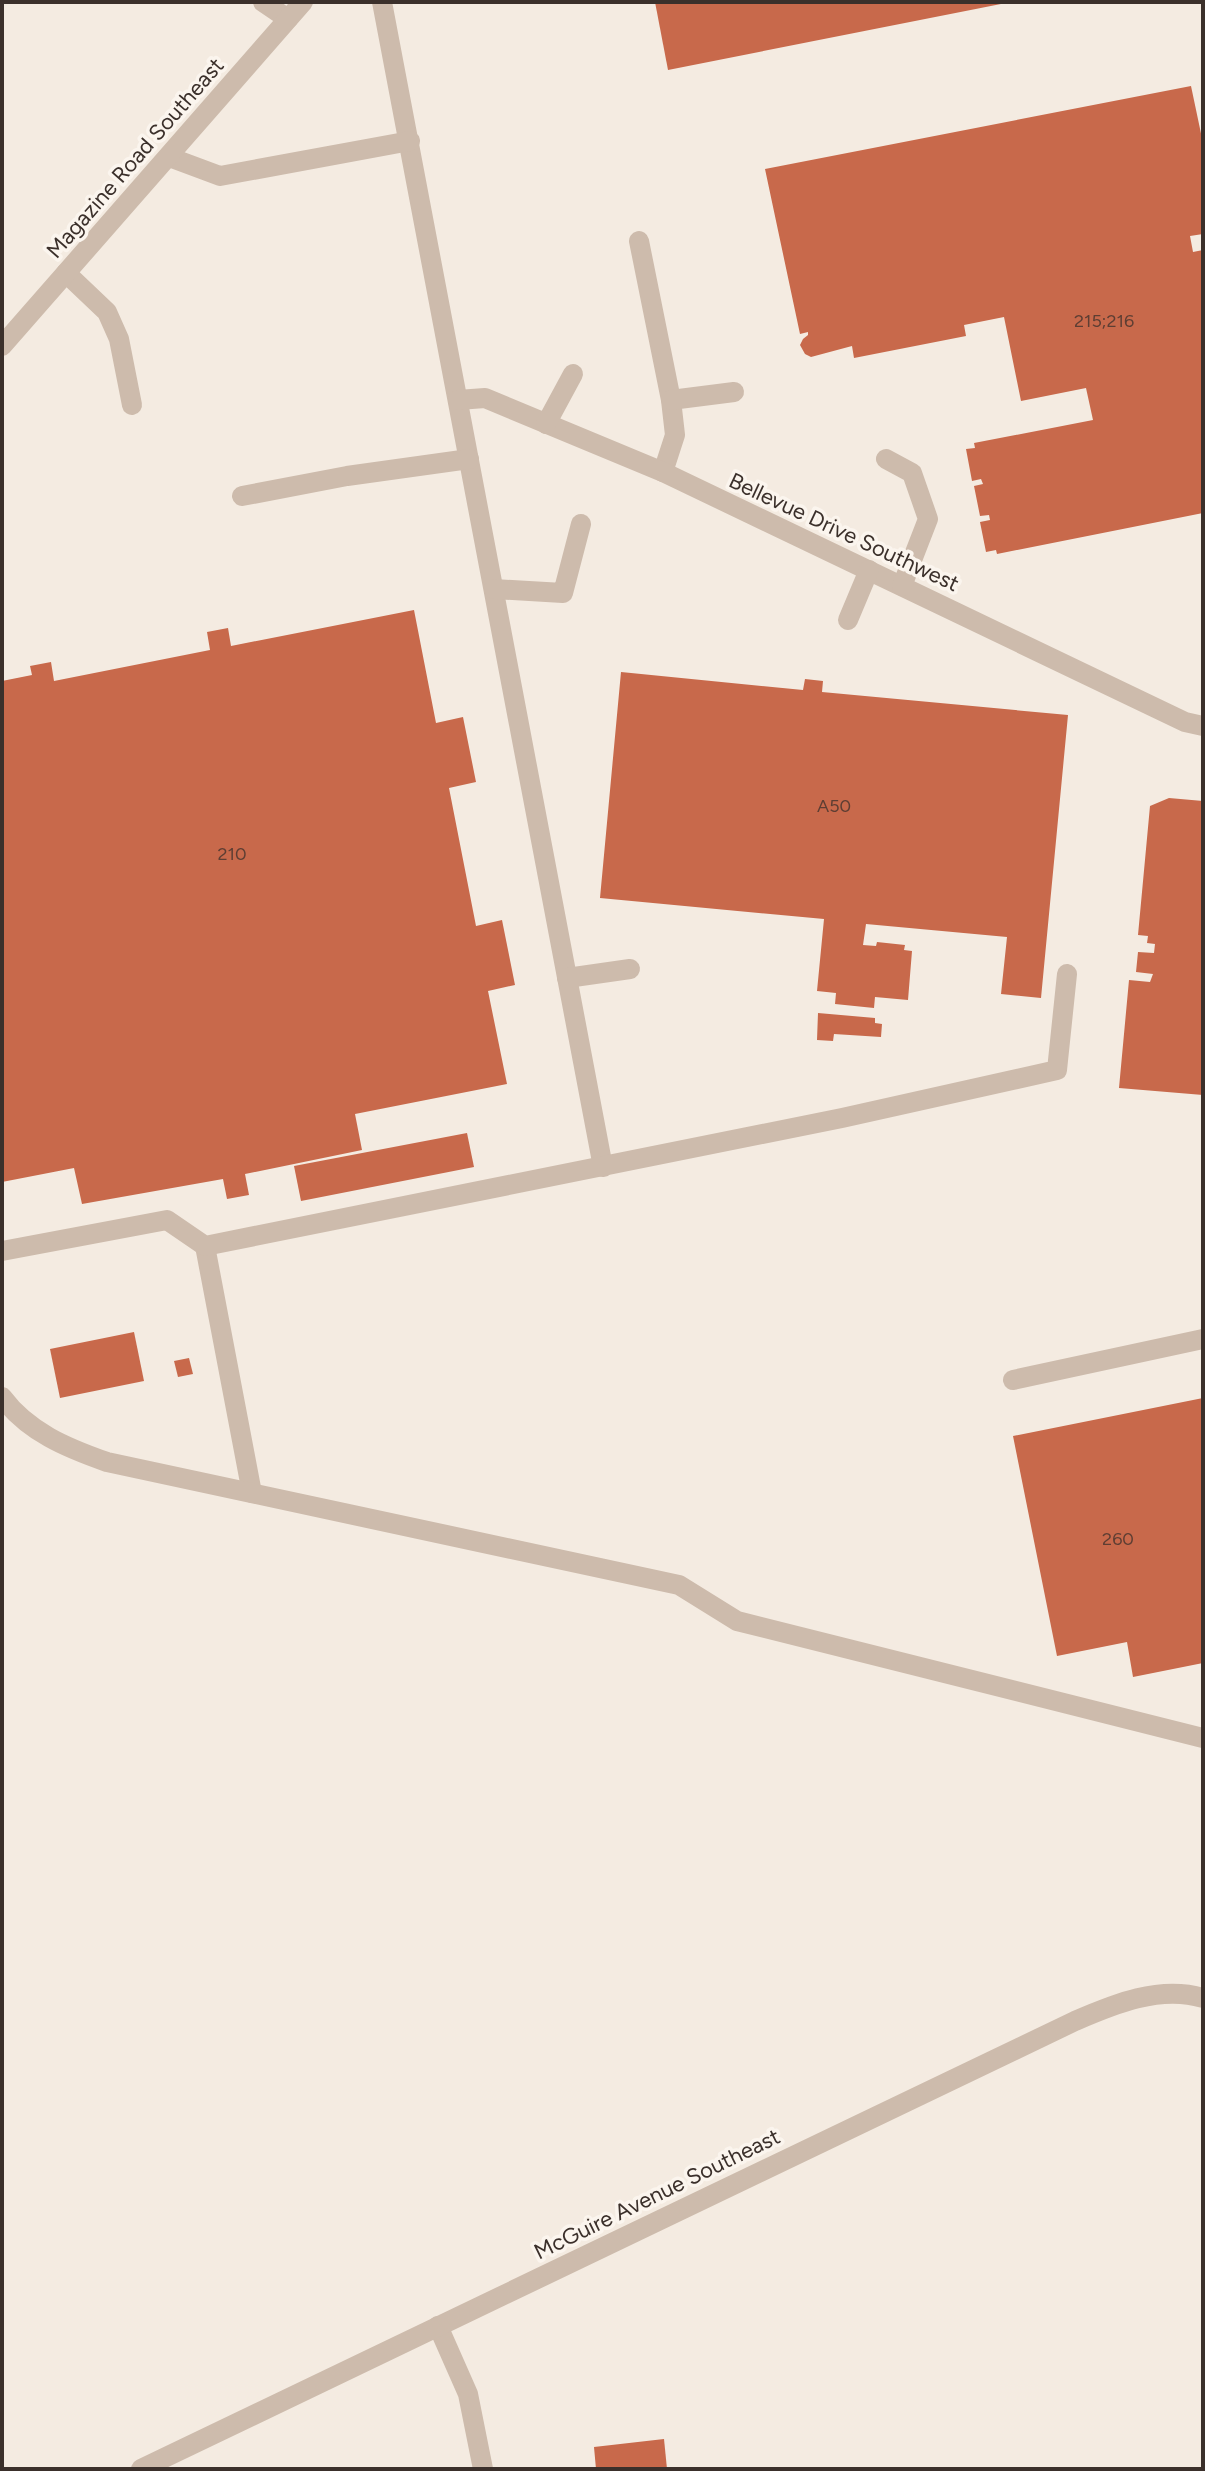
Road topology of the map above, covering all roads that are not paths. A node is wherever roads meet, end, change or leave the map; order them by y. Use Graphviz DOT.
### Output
graph roads {
  1 [pos="263,2"];
  2 [pos="303,2"];
  3 [pos="382,2"];
  4 [pos="288,19"];
  5 [pos="410,141"];
  6 [pos="169,157"];
  7 [pos="639,241"];
  8 [pos="66,273"];
  9 [pos="2,346"];
  10 [pos="573,374"];
  11 [pos="734,392"];
  12 [pos="458,400"];
  13 [pos="671,400"];
  14 [pos="132,405"];
  15 [pos="546,424"];
  16 [pos="469,459"];
  17 [pos="886,459"];
  18 [pos="663,472"];
  19 [pos="242,496"];
  20 [pos="581,524"];
  21 [pos="869,570"];
  22 [pos="902,586"];
  23 [pos="494,589"];
  24 [pos="848,620"];
  25 [pos="1203,726"];
  26 [pos="630,969"];
  27 [pos="1067,974"];
  28 [pos="567,978"];
  29 [pos="603,1167"];
  30 [pos="205,1246"];
  31 [pos="2,1251"];
  32 [pos="1203,1339"];
  33 [pos="1013,1380"];
  34 [pos="2,1397"];
  35 [pos="252,1493"];
  36 [pos="1203,1738"];
  37 [pos="1203,1998"];
  38 [pos="438,2326"];
  39 [pos="141,2469"];
  40 [pos="483,2469"];
  1 -- 4 [label="street"];
  2 -- 4 [label="street, Magazine Road Southeast"];
  3 -- 5 [label="street"];
  4 -- 6 [label="street, Magazine Road Southeast"];
  5 -- 6 [label="street"];
  5 -- 12 [label="street"];
  6 -- 8 [label="street, Magazine Road Southeast"];
  7 -- 13 [label="street"];
  8 -- 9 [label="street, Magazine Road Southeast"];
  8 -- 14 [label="street"];
  10 -- 15 [label="street"];
  11 -- 13 [label="street"];
  12 -- 15 [label="street, Bellevue Drive Southwest"];
  12 -- 16 [label="street"];
  13 -- 18 [label="street"];
  15 -- 18 [label="street, Bellevue Drive Southwest"];
  16 -- 19 [label="street"];
  16 -- 23 [label="street"];
  17 -- 22 [label="street"];
  18 -- 21 [label="street, Bellevue Drive Southwest"];
  20 -- 23 [label="street"];
  21 -- 22 [label="street, Bellevue Drive Southwest"];
  21 -- 24 [label="street"];
  22 -- 25 [label="street, Bellevue Drive Southwest"];
  23 -- 28 [label="street"];
  26 -- 28 [label="street"];
  27 -- 29 [label="street"];
  28 -- 29 [label="street"];
  29 -- 30 [label="street"];
  30 -- 31 [label="street"];
  30 -- 35 [label="street"];
  32 -- 33 [label="street"];
  34 -- 35 [label="street"];
  35 -- 36 [label="street"];
  37 -- 38 [label="street, McGuire Avenue Southeast"];
  38 -- 39 [label="street, McGuire Avenue Southeast"];
  38 -- 40 [label="street"];
}
